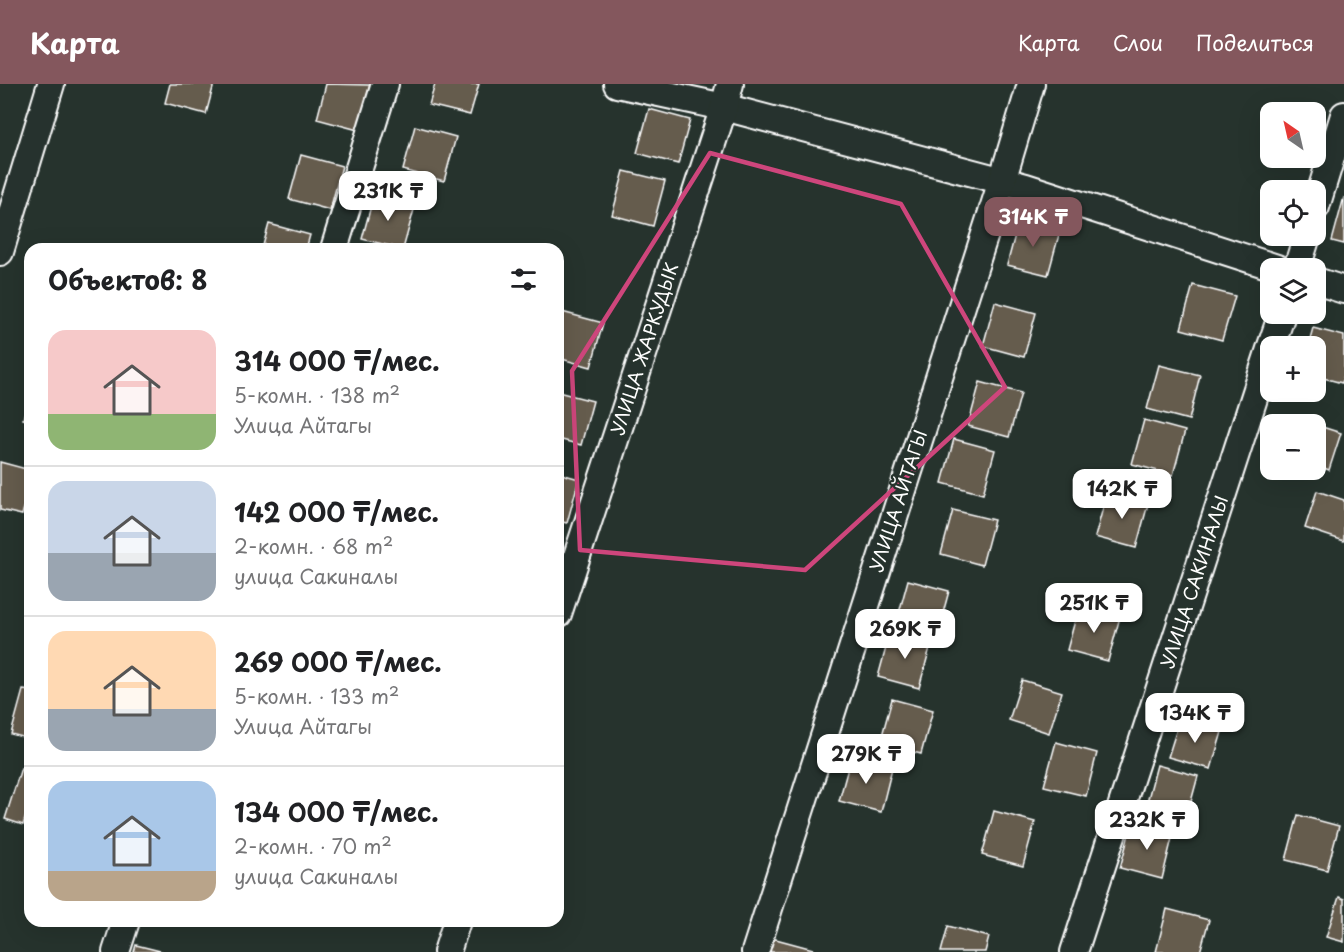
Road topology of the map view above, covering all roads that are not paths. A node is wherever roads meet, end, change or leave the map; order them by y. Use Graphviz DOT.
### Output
graph roads {
  1 [pos="51,84"];
  2 [pos="385,84"];
  3 [pos="617,84"];
  4 [pos="1030,84"];
  5 [pos="727,96"];
  6 [pos="1344,115"];
  7 [pos="1324,180"];
  8 [pos="1002,181"];
  9 [pos="336,243"];
  10 [pos="0,252"];
  11 [pos="1260,263"];
  12 [pos="1326,284"];
  13 [pos="1344,290"];
  14 [pos="1260,382"];
  15 [pos="564,596"];
  16 [pos="124,927"];
  17 [pos="455,927"];
  18 [pos="116,952"];
  19 [pos="447,952"];
  20 [pos="755,952"];
  21 [pos="1074,952"];
  1 -- 10 [label="street"];
  2 -- 9 [label="street"];
  3 -- 5 [label="street"];
  4 -- 8 [label="street, УЛИЦА АЙТАГЫ"];
  5 -- 8 [label="street"];
  5 -- 15 [label="street, УЛИЦА ЖАРКУДЫК"];
  6 -- 7 [label="street"];
  8 -- 11 [label="street"];
  8 -- 20 [label="street, УЛИЦА АЙТАГЫ"];
  12 -- 13 [label="street"];
  14 -- 21 [label="street, УЛИЦА САКИНАЛЫ"];
  16 -- 18 [label="street"];
  17 -- 19 [label="street"];
}
